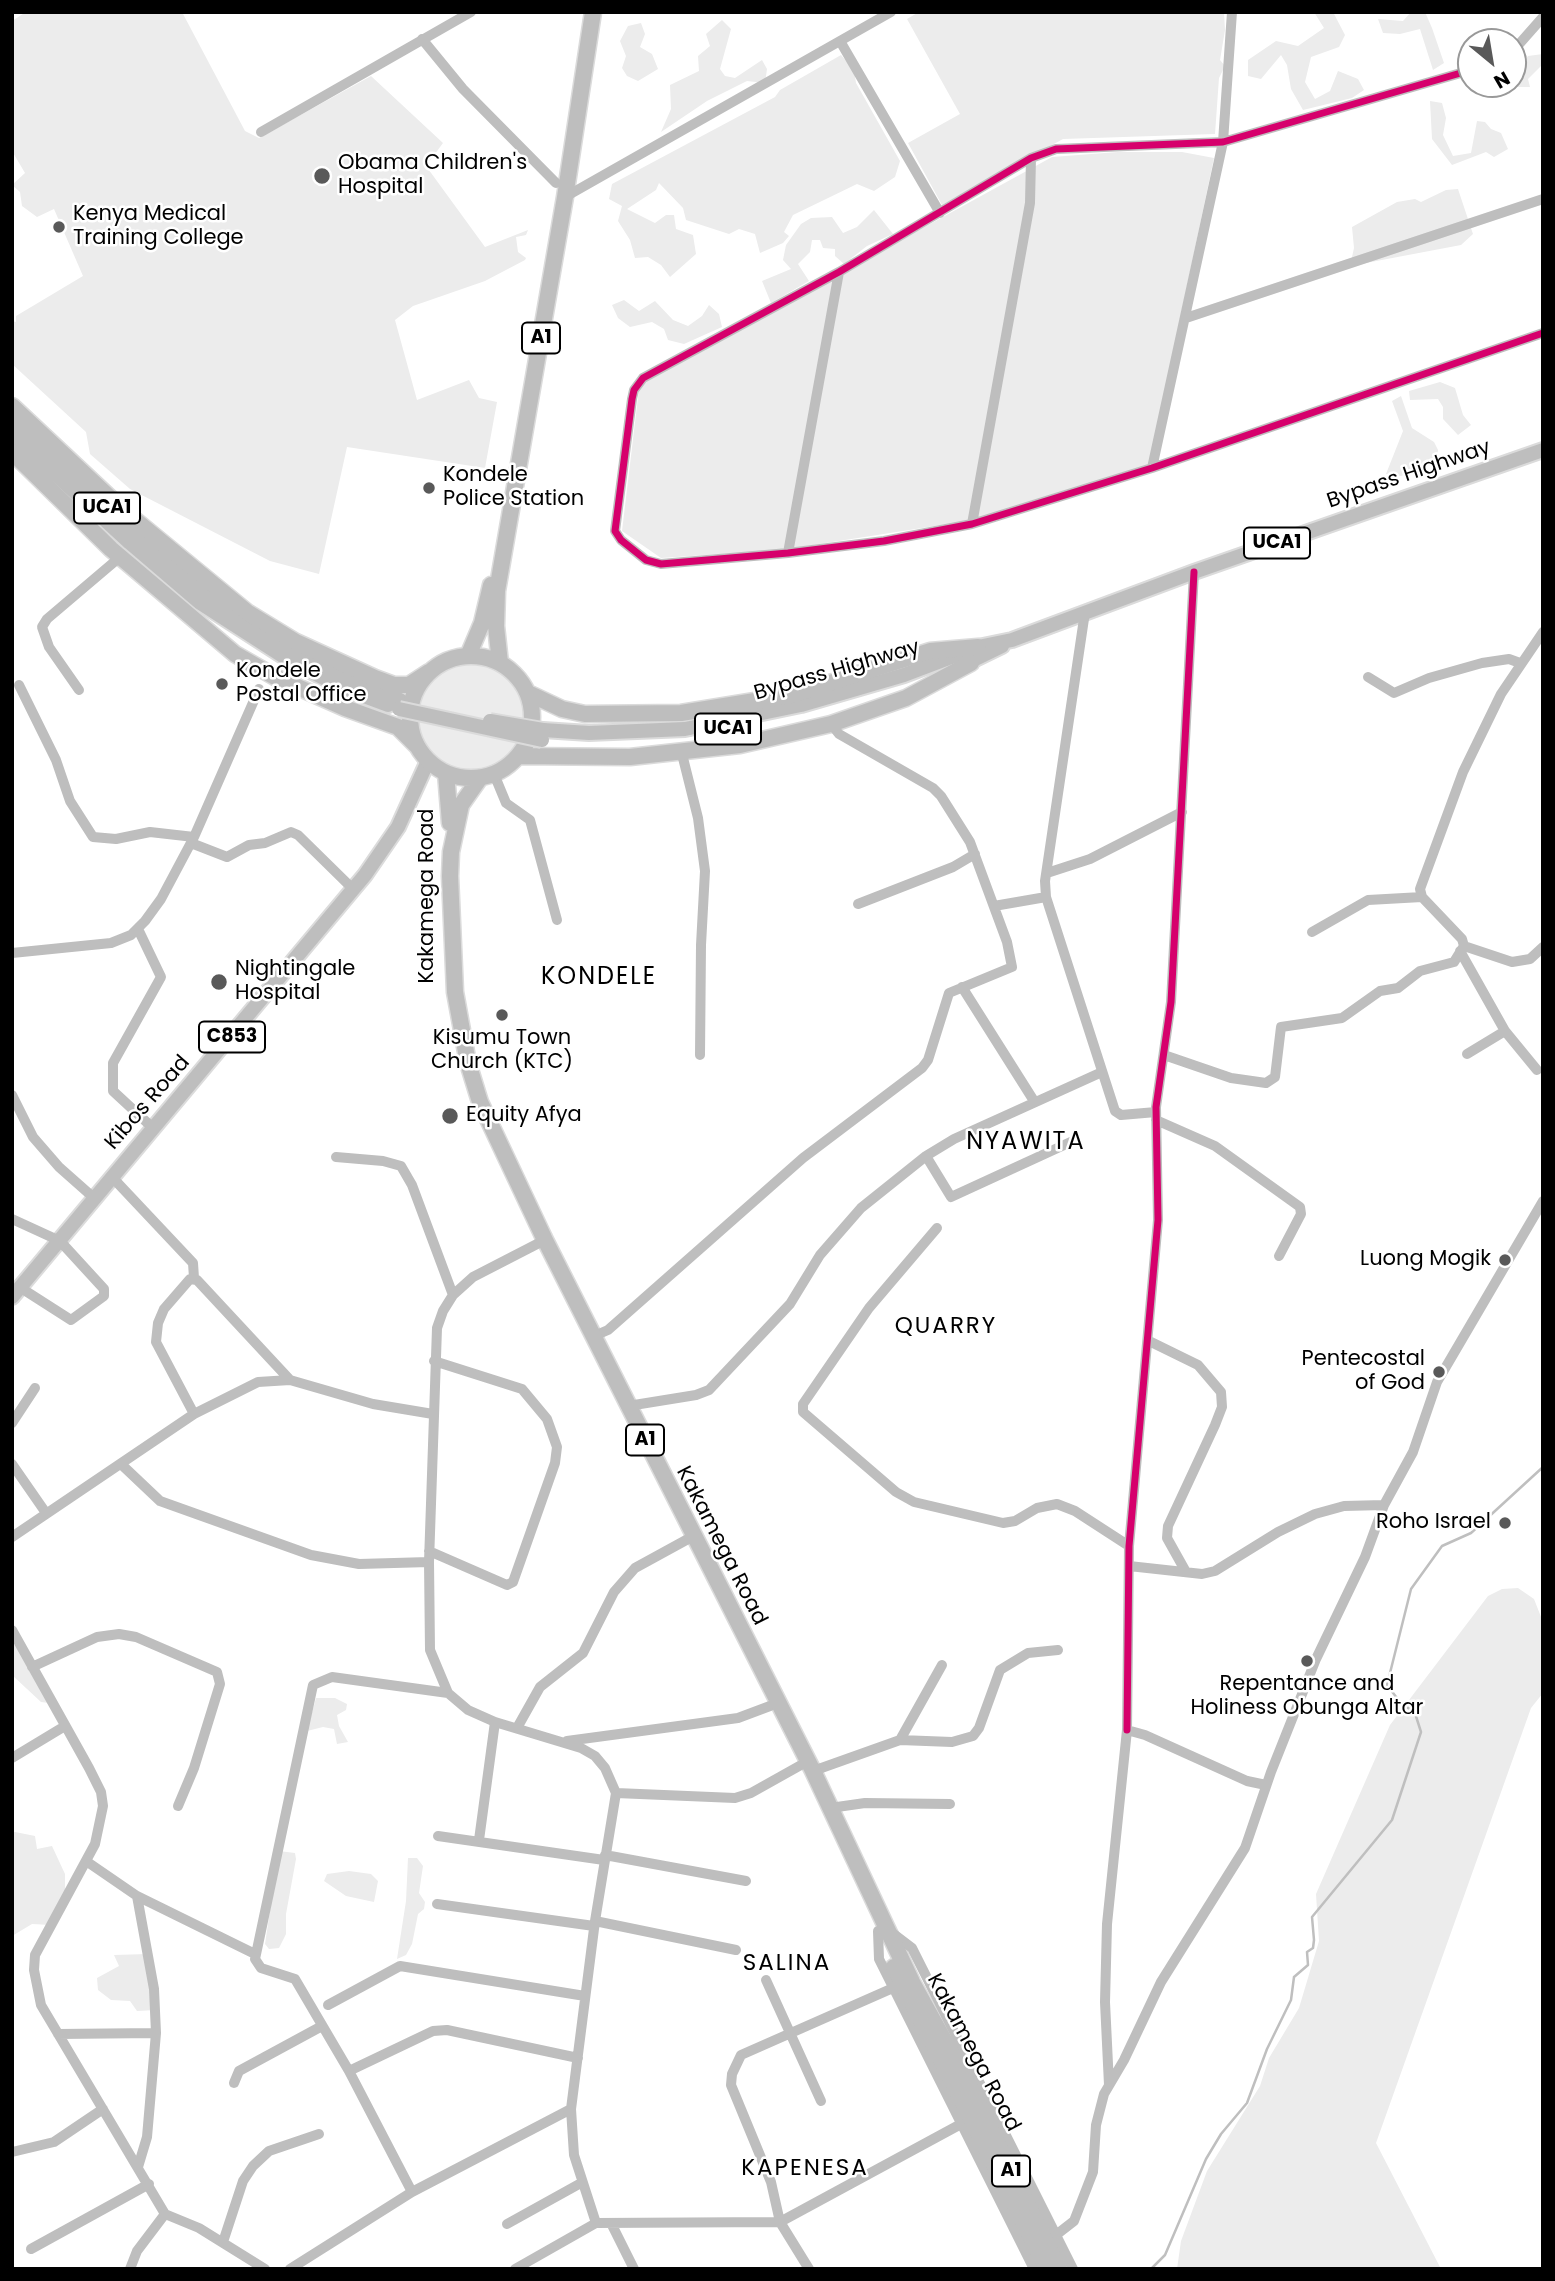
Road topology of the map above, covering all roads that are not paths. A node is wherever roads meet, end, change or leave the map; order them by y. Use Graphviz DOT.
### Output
graph roads {
  1 [pos="471,12"];
  2 [pos="583,12"];
  3 [pos="593,12"];
  4 [pos="891,12"];
  5 [pos="1232,12"];
  6 [pos="1543,17"];
  7 [pos="1527,35"];
  8 [pos="422,40"];
  9 [pos="840,41"];
  10 [pos="1457,74"];
  11 [pos="261,132"];
  12 [pos="1223,142"];
  13 [pos="1031,159"];
  14 [pos="561,190"];
  15 [pos="1543,199"];
  16 [pos="940,213"];
  17 [pos="839,272"];
  18 [pos="1186,318"];
  19 [pos="1543,333"];
  20 [pos="12,406"];
  21 [pos="12,419"];
  22 [pos="12,434"];
  23 [pos="1543,450"];
  24 [pos="12,452"];
  25 [pos="1152,468"];
  26 [pos="972,523"];
  27 [pos="788,553"];
  28 [pos="120,557"];
  29 [pos="1194,572"];
  30 [pos="203,597"];
  31 [pos="1085,612"];
  32 [pos="1543,632"];
  33 [pos="1012,640"];
  34 [pos="978,647"];
  35 [pos="468,656"];
  36 [pos="500,663"];
  37 [pos="971,663"];
  38 [pos="1520,663"];
  39 [pos="429,672"];
  40 [pos="1368,677"];
  41 [pos="906,678"];
  42 [pos="19,685"];
  43 [pos="259,689"];
  44 [pos="79,690"];
  45 [pos="528,693"];
  46 [pos="831,724"];
  47 [pos="416,746"];
  48 [pos="682,754"];
  49 [pos="518,756"];
  50 [pos="428,761"];
  51 [pos="446,773"];
  52 [pos="487,776"];
  53 [pos="1182,812"];
  54 [pos="193,840"];
  55 [pos="975,854"];
  56 [pos="1047,873"];
  57 [pos="354,890"];
  58 [pos="1046,897"];
  59 [pos="1422,897"];
  60 [pos="858,904"];
  61 [pos="994,906"];
  62 [pos="557,920"];
  63 [pos="138,929"];
  64 [pos="1312,932"];
  65 [pos="1543,947"];
  66 [pos="1462,949"];
  67 [pos="12,953"];
  68 [pos="962,987"];
  69 [pos="1505,1031"];
  70 [pos="1467,1054"];
  71 [pos="700,1055"];
  72 [pos="1164,1055"];
  73 [pos="1536,1070"];
  74 [pos="1102,1072"];
  75 [pos="12,1095"];
  76 [pos="1034,1101"];
  77 [pos="1156,1116"];
  78 [pos="154,1129"];
  79 [pos="1075,1140"];
  80 [pos="926,1156"];
  81 [pos="336,1157"];
  82 [pos="112,1177"];
  83 [pos="94,1198"];
  84 [pos="1543,1201"];
  85 [pos="12,1219"];
  86 [pos="937,1228"];
  87 [pos="60,1241"];
  88 [pos="539,1243"];
  89 [pos="1279,1256"];
  90 [pos="194,1278"];
  91 [pos="16,1292"];
  92 [pos="453,1295"];
  93 [pos="594,1336"];
  94 [pos="1149,1341"];
  95 [pos="434,1361"];
  96 [pos="290,1380"];
  97 [pos="35,1388"];
  98 [pos="628,1406"];
  99 [pos="194,1414"];
  100 [pos="433,1415"];
  101 [pos="12,1423"];
  102 [pos="12,1464"];
  103 [pos="122,1465"];
  104 [pos="1384,1505"];
  105 [pos="46,1513"];
  106 [pos="12,1537"];
  107 [pos="688,1539"];
  108 [pos="1129,1546"];
  109 [pos="429,1556"];
  110 [pos="1129,1566"];
  111 [pos="1186,1572"];
  112 [pos="12,1630"];
  113 [pos="1058,1650"];
  114 [pos="942,1665"];
  115 [pos="33,1667"];
  116 [pos="448,1693"];
  117 [pos="770,1706"];
  118 [pos="495,1722"];
  119 [pos="65,1726"];
  120 [pos="516,1728"];
  121 [pos="1127,1730"];
  122 [pos="900,1740"];
  123 [pos="561,1742"];
  124 [pos="12,1758"];
  125 [pos="806,1768"];
  126 [pos="1266,1785"];
  127 [pos="616,1793"];
  128 [pos="950,1804"];
  129 [pos="178,1807"];
  130 [pos="830,1808"];
  131 [pos="438,1836"];
  132 [pos="479,1840"];
  133 [pos="605,1857"];
  134 [pos="86,1861"];
  135 [pos="746,1881"];
  136 [pos="136,1896"];
  137 [pos="437,1904"];
  138 [pos="594,1923"];
  139 [pos="882,1930"];
  140 [pos="736,1950"];
  141 [pos="255,1954"];
  142 [pos="766,1980"];
  143 [pos="893,1988"];
  144 [pos="585,1996"];
  145 [pos="328,2005"];
  146 [pos="323,2026"];
  147 [pos="791,2032"];
  148 [pos="156,2033"];
  149 [pos="58,2034"];
  150 [pos="578,2058"];
  151 [pos="349,2071"];
  152 [pos="957,2077"];
  153 [pos="234,2083"];
  154 [pos="1109,2085"];
  155 [pos="821,2101"];
  156 [pos="103,2109"];
  157 [pos="571,2109"];
  158 [pos="961,2124"];
  159 [pos="319,2134"];
  160 [pos="12,2152"];
  161 [pos="138,2167"];
  162 [pos="581,2183"];
  163 [pos="149,2184"];
  164 [pos="412,2192"];
  165 [pos="165,2214"];
  166 [pos="780,2222"];
  167 [pos="596,2223"];
  168 [pos="611,2223"];
  169 [pos="507,2224"];
  170 [pos="1056,2235"];
  171 [pos="223,2242"];
  172 [pos="31,2249"];
  173 [pos="130,2269"];
  174 [pos="265,2269"];
  175 [pos="290,2269"];
  176 [pos="515,2269"];
  177 [pos="634,2269"];
  178 [pos="809,2269"];
  179 [pos="1034,2269"];
  180 [pos="1047,2269"];
  181 [pos="1059,2269"];
  182 [pos="1073,2269"];
  1 -- 8 [label="street"];
  2 -- 14 [label="highway, A1"];
  3 -- 14 [label="highway, A1"];
  4 -- 9 [label="street"];
  5 -- 12 [label="street"];
  6 -- 7 [label="street"];
  8 -- 11 [label="street"];
  8 -- 14 [label="street"];
  9 -- 14 [label="street"];
  9 -- 16 [label="street"];
  10 -- 12 [label="street"];
  12 -- 13 [label="street"];
  12 -- 18 [label="street"];
  13 -- 16 [label="street"];
  13 -- 26 [label="street"];
  14 -- 35 [label="highway, A1"];
  14 -- 36 [label="highway, A1"];
  15 -- 18 [label="street"];
  16 -- 17 [label="street"];
  17 -- 27 [label="street"];
  17 -- 27 [label="street"];
  18 -- 25 [label="street"];
  19 -- 25 [label="street"];
  20 -- 39 [label="highway"];
  21 -- 30 [label="main road, Bypass Highway / UCA1"];
  22 -- 30 [label="main road, Bypass Highway / UCA1"];
  23 -- 29 [label="main road, Bypass Highway / UCA1"];
  24 -- 28 [label="highway"];
  25 -- 26 [label="street"];
  26 -- 27 [label="street"];
  28 -- 44 [label="street"];
  28 -- 47 [label="highway"];
  29 -- 31 [label="main road, Bypass Highway / UCA1"];
  29 -- 53 [label="street"];
  30 -- 41 [label="main road, Bypass Highway / UCA1, bridge"];
  31 -- 33 [label="main road, Bypass Highway / UCA1"];
  31 -- 56 [label="street"];
  32 -- 38 [label="street"];
  33 -- 34 [label="main road, Bypass Highway / UCA1"];
  33 -- 37 [label="main road, Bypass Highway / UCA1"];
  34 -- 41 [label="main road, Bypass Highway / UCA1"];
  34 -- 45 [label="highway"];
  35 -- 36 [label="highway"];
  35 -- 39 [label="highway"];
  36 -- 45 [label="highway"];
  37 -- 41 [label="main road, Bypass Highway / UCA1"];
  37 -- 46 [label="highway"];
  38 -- 40 [label="street"];
  38 -- 59 [label="street"];
  39 -- 47 [label="highway"];
  42 -- 54 [label="street"];
  43 -- 54 [label="street"];
  45 -- 49 [label="highway, A1"];
  46 -- 48 [label="highway"];
  46 -- 55 [label="street"];
  47 -- 50 [label="highway"];
  48 -- 49 [label="highway"];
  48 -- 71 [label="street"];
  49 -- 52 [label="highway, A1"];
  50 -- 51 [label="highway"];
  50 -- 57 [label="main road, Kibos Road / C853"];
  51 -- 52 [label="highway"];
  51 -- 88 [label="highway, Kakamega Road / A1"];
  52 -- 62 [label="street"];
  52 -- 93 [label="highway, Kakamega Road / A1"];
  53 -- 56 [label="street"];
  53 -- 72 [label="street"];
  54 -- 57 [label="street"];
  54 -- 63 [label="street"];
  55 -- 60 [label="street"];
  55 -- 61 [label="street"];
  56 -- 58 [label="street"];
  57 -- 78 [label="main road, Kibos Road / C853"];
  58 -- 61 [label="street"];
  58 -- 74 [label="street"];
  59 -- 64 [label="street"];
  59 -- 66 [label="street"];
  61 -- 68 [label="street"];
  63 -- 67 [label="street"];
  63 -- 78 [label="street"];
  65 -- 66 [label="street"];
  66 -- 69 [label="street"];
  66 -- 72 [label="street"];
  68 -- 76 [label="street"];
  68 -- 93 [label="street"];
  69 -- 70 [label="street"];
  69 -- 73 [label="street"];
  72 -- 77 [label="street"];
  74 -- 76 [label="street"];
  74 -- 77 [label="street"];
  75 -- 83 [label="street"];
  76 -- 80 [label="street"];
  77 -- 89 [label="street"];
  77 -- 94 [label="street"];
  78 -- 82 [label="main road, Kibos Road / C853"];
  79 -- 80 [label="street"];
  80 -- 98 [label="street"];
  81 -- 92 [label="street"];
  82 -- 83 [label="main road, Kibos Road / C853"];
  82 -- 90 [label="street"];
  83 -- 87 [label="main road, Kibos Road / C853"];
  84 -- 104 [label="street"];
  85 -- 87 [label="street"];
  86 -- 108 [label="street"];
  87 -- 91 [label="main road, Kibos Road / C853"];
  87 -- 91 [label="street"];
  88 -- 92 [label="street"];
  88 -- 107 [label="highway, Kakamega Road / A1"];
  90 -- 96 [label="street"];
  90 -- 99 [label="street"];
  92 -- 95 [label="street"];
  93 -- 98 [label="highway, Kakamega Road / A1"];
  94 -- 108 [label="street"];
  94 -- 111 [label="street"];
  95 -- 100 [label="street"];
  95 -- 109 [label="street"];
  96 -- 99 [label="street"];
  96 -- 100 [label="street"];
  97 -- 101 [label="street"];
  98 -- 125 [label="highway, Kakamega Road / A1"];
  99 -- 103 [label="street"];
  100 -- 109 [label="street"];
  102 -- 105 [label="street"];
  103 -- 105 [label="street"];
  103 -- 109 [label="street"];
  104 -- 111 [label="street"];
  104 -- 126 [label="street"];
  105 -- 106 [label="street"];
  107 -- 117 [label="highway, Kakamega Road / A1"];
  107 -- 120 [label="street"];
  108 -- 110 [label="street"];
  109 -- 116 [label="street"];
  110 -- 111 [label="street"];
  110 -- 121 [label="street"];
  112 -- 115 [label="street"];
  113 -- 122 [label="street"];
  114 -- 122 [label="street"];
  115 -- 119 [label="street"];
  115 -- 129 [label="street"];
  116 -- 118 [label="street"];
  116 -- 141 [label="street"];
  117 -- 123 [label="street"];
  117 -- 125 [label="highway, Kakamega Road / A1"];
  118 -- 120 [label="street"];
  118 -- 132 [label="street"];
  119 -- 124 [label="street"];
  119 -- 134 [label="street"];
  120 -- 123 [label="street"];
  121 -- 126 [label="street"];
  121 -- 154 [label="street"];
  122 -- 125 [label="street"];
  123 -- 127 [label="street"];
  125 -- 127 [label="street"];
  125 -- 130 [label="highway, Kakamega Road / A1"];
  125 -- 139 [label="highway, Kakamega Road / A1"];
  126 -- 154 [label="street"];
  127 -- 133 [label="street"];
  128 -- 130 [label="street"];
  130 -- 139 [label="highway, Kakamega Road / A1"];
  131 -- 132 [label="street"];
  132 -- 133 [label="street"];
  133 -- 135 [label="street"];
  133 -- 138 [label="street"];
  134 -- 136 [label="street"];
  134 -- 149 [label="street"];
  136 -- 141 [label="street"];
  136 -- 148 [label="street"];
  137 -- 138 [label="street"];
  138 -- 140 [label="street"];
  138 -- 144 [label="street"];
  139 -- 143 [label="street"];
  139 -- 152 [label="highway, Kakamega Road / A1"];
  139 -- 170 [label="street"];
  141 -- 146 [label="street"];
  142 -- 147 [label="street"];
  143 -- 147 [label="street"];
  143 -- 158 [label="street"];
  144 -- 145 [label="street"];
  144 -- 150 [label="street"];
  146 -- 151 [label="street"];
  146 -- 153 [label="street"];
  147 -- 155 [label="street"];
  147 -- 166 [label="street"];
  148 -- 149 [label="street"];
  148 -- 161 [label="street"];
  149 -- 156 [label="street"];
  150 -- 151 [label="street"];
  150 -- 157 [label="street"];
  151 -- 164 [label="street"];
  152 -- 180 [label="highway, Kakamega Road / A1"];
  152 -- 181 [label="highway, Kakamega Road / A1"];
  154 -- 170 [label="street"];
  156 -- 160 [label="street"];
  156 -- 161 [label="street"];
  157 -- 162 [label="street"];
  157 -- 164 [label="street"];
  158 -- 166 [label="street"];
  158 -- 179 [label="street"];
  159 -- 171 [label="street"];
  161 -- 163 [label="street"];
  162 -- 167 [label="street"];
  162 -- 169 [label="street"];
  163 -- 165 [label="street"];
  163 -- 172 [label="street"];
  164 -- 175 [label="street"];
  165 -- 171 [label="street"];
  165 -- 173 [label="street"];
  166 -- 168 [label="street"];
  166 -- 178 [label="street"];
  167 -- 168 [label="street"];
  167 -- 176 [label="street"];
  168 -- 177 [label="street"];
  170 -- 182 [label="street"];
  171 -- 174 [label="street"];
}
